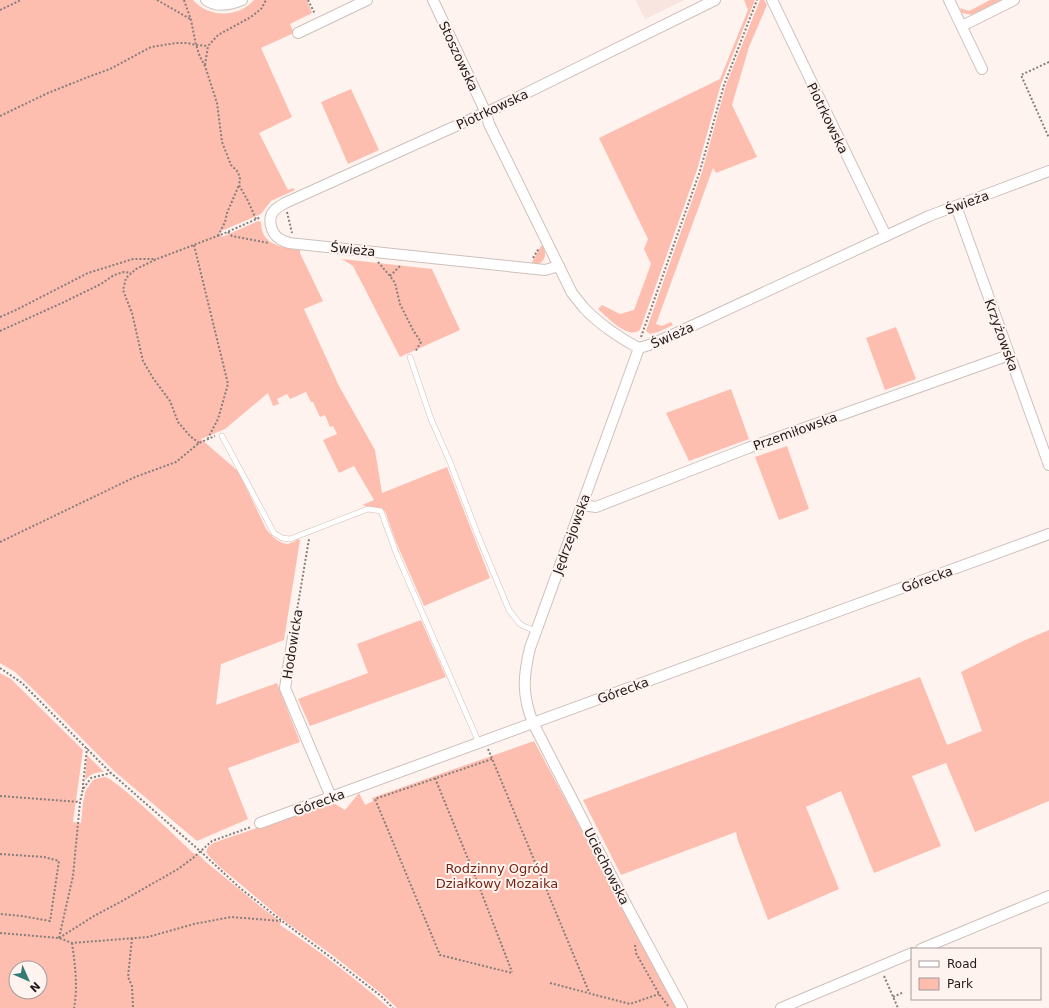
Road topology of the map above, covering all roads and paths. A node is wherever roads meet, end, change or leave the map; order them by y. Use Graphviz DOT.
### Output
graph roads {
  1 [pos="21,0"];
  2 [pos="157,0"];
  3 [pos="184,0"];
  4 [pos="206,0"];
  5 [pos="242,0"];
  6 [pos="266,0"];
  7 [pos="308,0"];
  8 [pos="367,0"];
  9 [pos="433,0"];
  10 [pos="715,0"];
  11 [pos="757,0"];
  12 [pos="772,0"];
  13 [pos="949,0"];
  14 [pos="1014,0"];
  15 [pos="0,10"];
  16 [pos="190,20"];
  17 [pos="319,23"];
  18 [pos="962,26"];
  19 [pos="298,33"];
  20 [pos="196,45"];
  21 [pos="208,46"];
  22 [pos="1049,62"];
  23 [pos="205,66"];
  24 [pos="982,69"];
  25 [pos="486,112"];
  26 [pos="0,116"];
  27 [pos="1049,138"];
  28 [pos="1049,171"];
  29 [pos="239,186"];
  30 [pos="956,206"];
  31 [pos="286,209"];
  32 [pos="271,216"];
  33 [pos="256,219"];
  34 [pos="228,232"];
  35 [pos="218,236"];
  36 [pos="886,236"];
  37 [pos="279,239"];
  38 [pos="292,243"];
  39 [pos="541,244"];
  40 [pos="194,245"];
  41 [pos="158,259"];
  42 [pos="378,262"];
  43 [pos="530,264"];
  44 [pos="401,265"];
  45 [pos="558,266"];
  46 [pos="131,273"];
  47 [pos="390,276"];
  48 [pos="0,317"];
  49 [pos="0,331"];
  50 [pos="641,335"];
  51 [pos="640,348"];
  52 [pos="1009,355"];
  53 [pos="410,357"];
  54 [pos="222,436"];
  55 [pos="207,439"];
  56 [pos="200,443"];
  57 [pos="1049,465"];
  58 [pos="583,503"];
  59 [pos="310,531"];
  60 [pos="1049,534"];
  61 [pos="0,542"];
  62 [pos="536,631"];
  63 [pos="293,637"];
  64 [pos="0,668"];
  65 [pos="532,723"];
  66 [pos="482,742"];
  67 [pos="87,748"];
  68 [pos="492,758"];
  69 [pos="111,773"];
  70 [pos="435,778"];
  71 [pos="84,789"];
  72 [pos="0,796"];
  73 [pos="331,797"];
  74 [pos="80,802"];
  75 [pos="260,823"];
  76 [pos="200,851"];
  77 [pos="0,854"];
  78 [pos="1049,896"];
  79 [pos="0,914"];
  80 [pos="282,921"];
  81 [pos="0,933"];
  82 [pos="59,938"];
  83 [pos="132,938"];
  84 [pos="72,943"];
  85 [pos="923,948"];
  86 [pos="911,953"];
  87 [pos="880,966"];
  88 [pos="550,983"];
  89 [pos="589,992"];
  90 [pos="904,992"];
  91 [pos="660,994"];
  92 [pos="893,997"];
  93 [pos="74,1008"];
  94 [pos="133,1008"];
  95 [pos="393,1008"];
  96 [pos="682,1008"];
  97 [pos="781,1008"];
  98 [pos="898,1008"];
  1 -- 15 [label="path"];
  2 -- 16 [label="path"];
  3 -- 16 [label="path"];
  4 -- 5 [label="street"];
  6 -- 21 [label="path"];
  7 -- 17 [label="path"];
  8 -- 17 [label="street"];
  9 -- 25 [label="street, Stoszowska"];
  10 -- 25 [label="street, Piotrkowska"];
  11 -- 50 [label="path"];
  12 -- 36 [label="street, Piotrkowska"];
  13 -- 18 [label="street"];
  14 -- 18 [label="street"];
  16 -- 20 [label="path"];
  17 -- 19 [label="street"];
  18 -- 24 [label="street"];
  20 -- 21 [label="path"];
  20 -- 23 [label="path"];
  20 -- 26 [label="path"];
  21 -- 23 [label="path"];
  22 -- 27 [label="path"];
  23 -- 29 [label="path"];
  25 -- 32 [label="street, Piotrkowska"];
  25 -- 45 [label="street, Stoszowska"];
  28 -- 30 [label="street, Świeża"];
  29 -- 33 [label="path"];
  29 -- 35 [label="path"];
  30 -- 36 [label="street, Świeża"];
  30 -- 52 [label="street, Krzyżowska"];
  31 -- 38 [label="path"];
  32 -- 33 [label="path"];
  32 -- 37 [label="street"];
  33 -- 34 [label="path"];
  34 -- 35 [label="path"];
  34 -- 37 [label="path"];
  35 -- 40 [label="path"];
  36 -- 51 [label="street, Świeża"];
  37 -- 38 [label="street, Świeża"];
  38 -- 45 [label="street, Świeża"];
  39 -- 43 [label="path"];
  40 -- 41 [label="path"];
  40 -- 55 [label="path"];
  41 -- 46 [label="path"];
  41 -- 48 [label="path"];
  42 -- 47 [label="path"];
  44 -- 47 [label="path"];
  45 -- 51 [label="street, Świeża"];
  46 -- 49 [label="path"];
  46 -- 56 [label="path"];
  47 -- 53 [label="path"];
  51 -- 58 [label="street, Jędrzejowska"];
  52 -- 57 [label="street, Krzyżowska"];
  52 -- 58 [label="street, Przemiłowska"];
  53 -- 62 [label="lane"];
  54 -- 55 [label="path"];
  54 -- 59 [label="lane"];
  55 -- 56 [label="path"];
  56 -- 61 [label="path"];
  58 -- 62 [label="street, Jędrzejowska"];
  59 -- 63 [label="path, Hodowicka"];
  59 -- 66 [label="lane"];
  60 -- 65 [label="street, Górecka"];
  62 -- 65 [label="street, Jędrzejowska"];
  63 -- 73 [label="street, Hodowicka"];
  64 -- 67 [label="path"];
  65 -- 66 [label="street, Górecka"];
  65 -- 96 [label="street, Uciechowska"];
  66 -- 68 [label="path"];
  66 -- 73 [label="street, Górecka"];
  67 -- 69 [label="path"];
  67 -- 71 [label="path"];
  68 -- 70 [label="path"];
  68 -- 89 [label="path"];
  69 -- 71 [label="path"];
  69 -- 76 [label="path"];
  70 -- 70 [label="path"];
  71 -- 74 [label="path"];
  72 -- 74 [label="path"];
  73 -- 75 [label="street, Górecka"];
  74 -- 82 [label="path"];
  75 -- 76 [label="path"];
  76 -- 80 [label="path"];
  76 -- 82 [label="path"];
  77 -- 79 [label="path"];
  78 -- 85 [label="street"];
  80 -- 83 [label="path"];
  80 -- 95 [label="path"];
  81 -- 82 [label="path"];
  82 -- 84 [label="path"];
  83 -- 84 [label="path"];
  83 -- 94 [label="path"];
  84 -- 93 [label="path"];
  86 -- 87 [label="street"];
  87 -- 92 [label="path"];
  87 -- 97 [label="street"];
  88 -- 89 [label="path"];
  89 -- 91 [label="path"];
  90 -- 92 [label="path"];
  92 -- 98 [label="path"];
}
